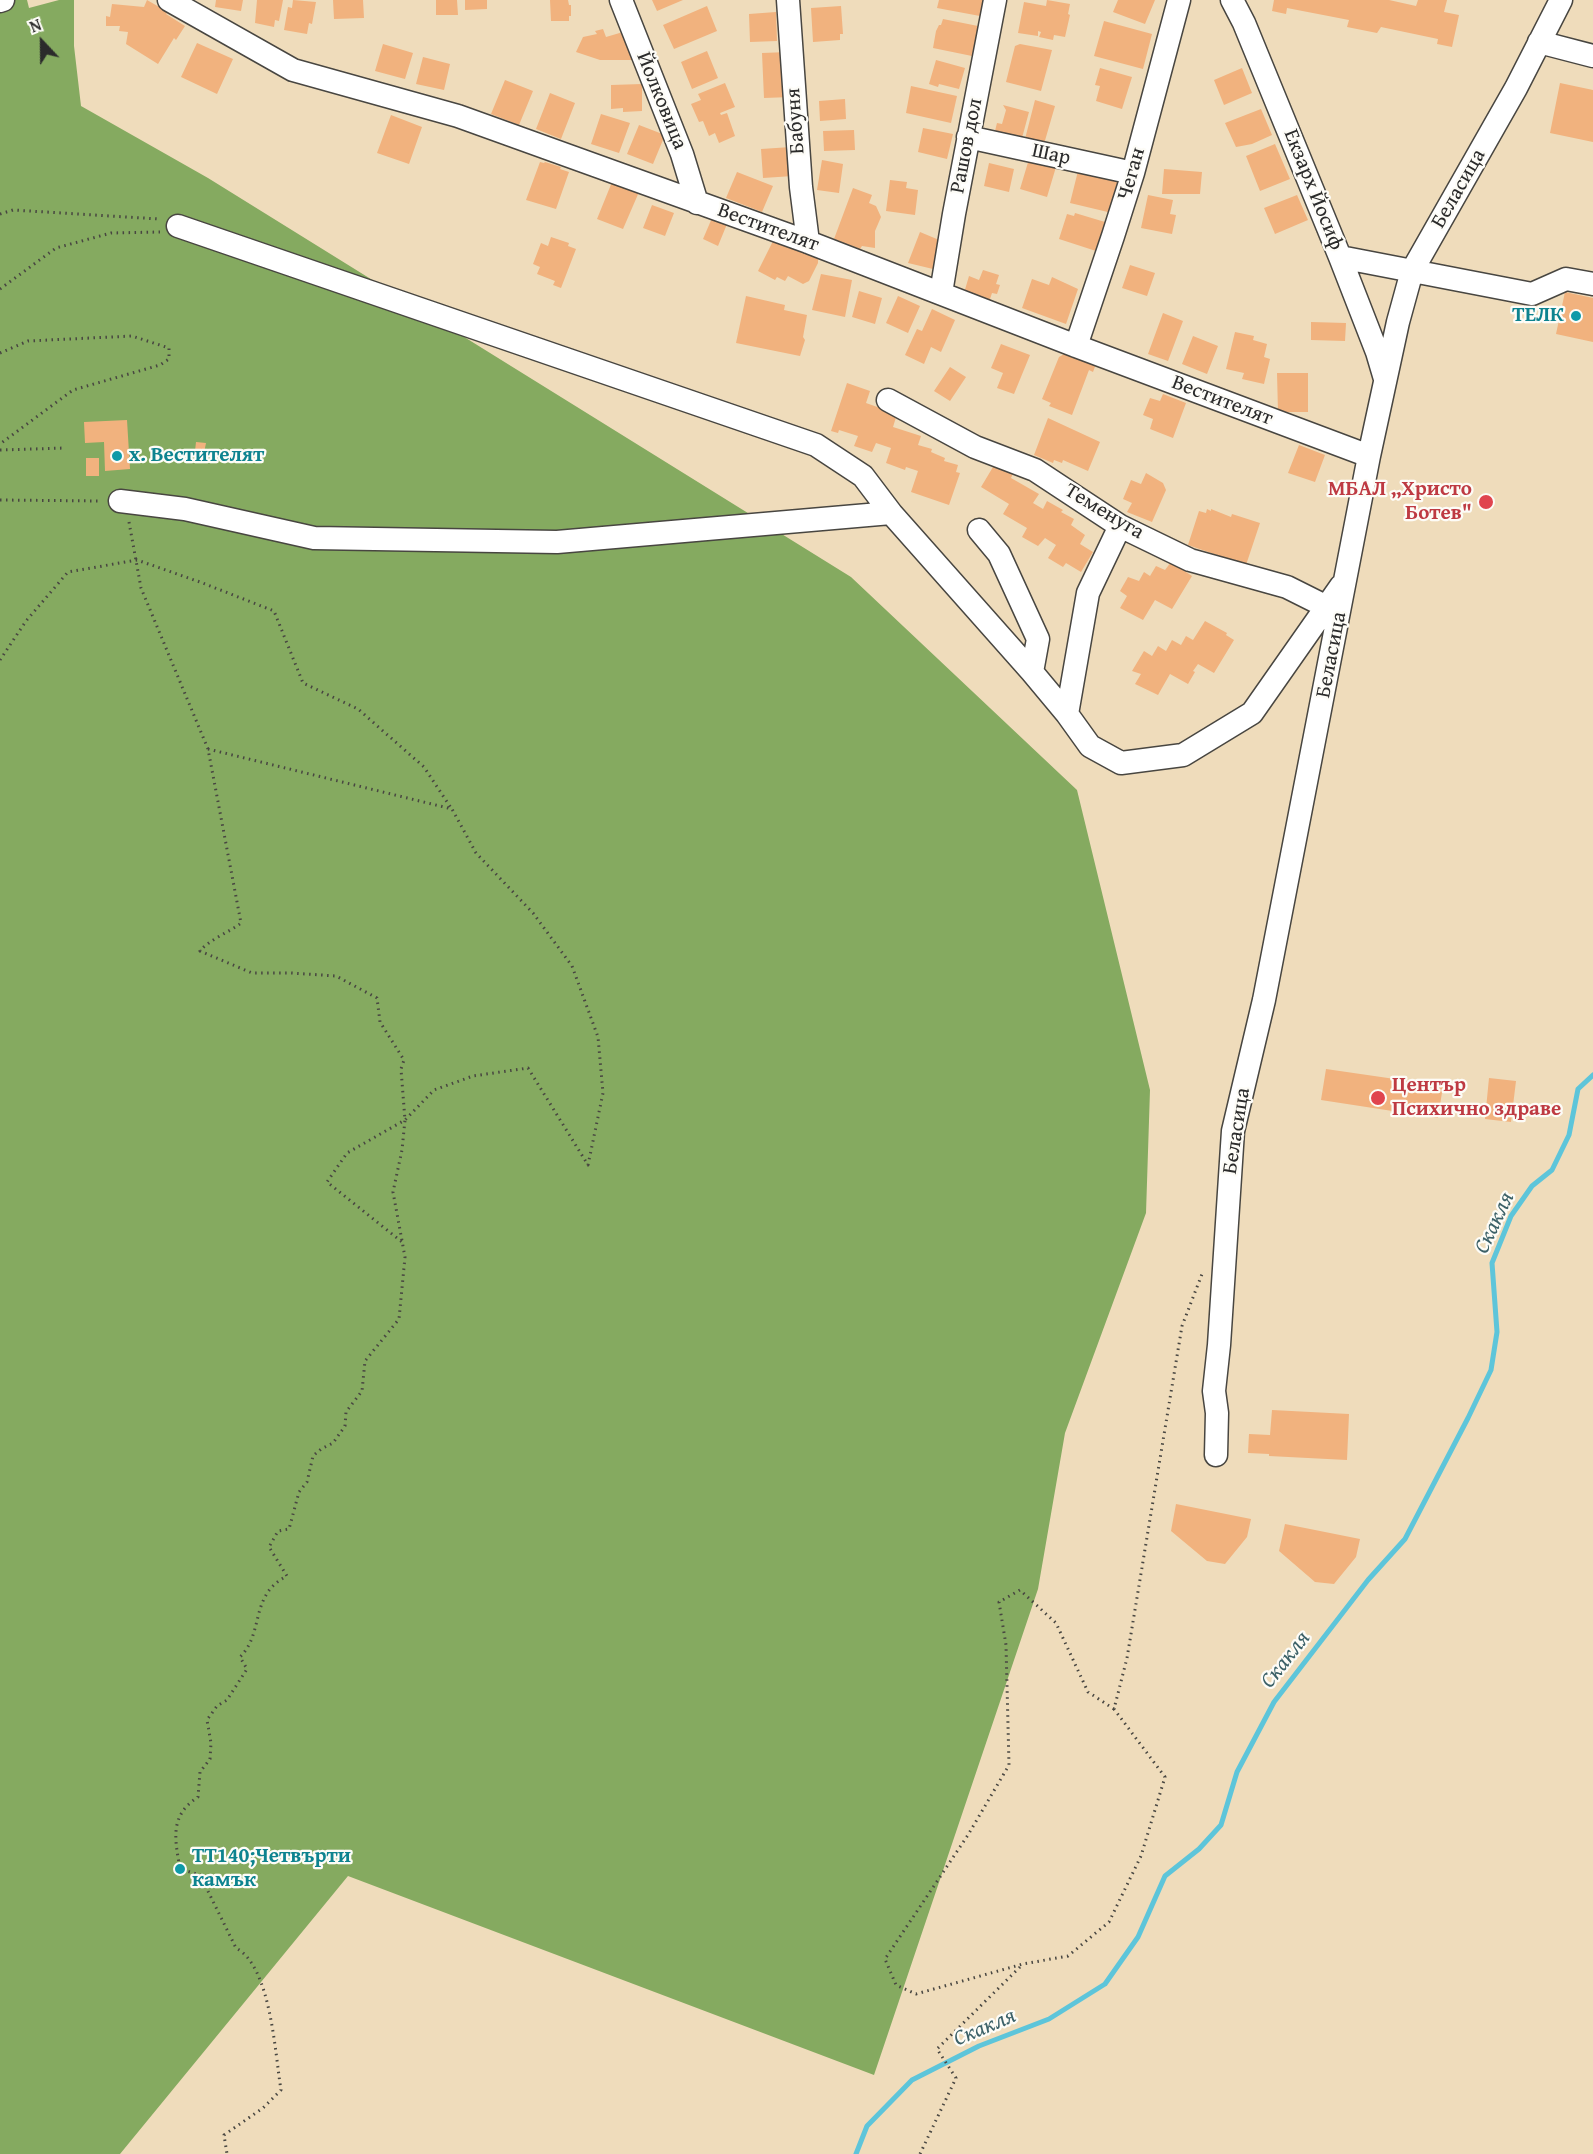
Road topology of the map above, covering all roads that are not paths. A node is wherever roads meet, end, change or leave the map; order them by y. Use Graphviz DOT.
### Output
graph roads {
  1 [pos="169,0"];
  2 [pos="621,0"];
  3 [pos="788,0"];
  4 [pos="994,0"];
  5 [pos="1179,0"];
  6 [pos="1232,0"];
  7 [pos="1561,0"];
  8 [pos="1539,42"];
  9 [pos="1593,56"];
  10 [pos="968,137"];
  11 [pos="1133,173"];
  12 [pos="697,203"];
  13 [pos="178,226"];
  14 [pos="808,242"];
  15 [pos="1340,257"];
  16 [pos="1412,271"];
  17 [pos="1593,284"];
  18 [pos="941,293"];
  19 [pos="1076,346"];
  20 [pos="1386,383"];
  21 [pos="888,400"];
  22 [pos="1369,456"];
  23 [pos="120,501"];
  24 [pos="891,513"];
  25 [pos="1120,526"];
  26 [pos="979,530"];
  27 [pos="1347,577"];
  28 [pos="1327,607"];
  29 [pos="1032,672"];
  30 [pos="1067,714"];
  31 [pos="1216,1455"];
  1 -- 12 [label="street, Вестителят"];
  2 -- 12 [label="street, Йолковица"];
  3 -- 14 [label="street, Бабуня"];
  4 -- 10 [label="street, Рашов дол"];
  5 -- 11 [label="street, Чеган"];
  6 -- 15 [label="street, Екзарх Йосиф"];
  7 -- 8 [label="street, Беласица"];
  8 -- 9 [label="street"];
  8 -- 16 [label="street, Беласица"];
  10 -- 11 [label="street, Шар"];
  10 -- 18 [label="street, Рашов дол"];
  11 -- 19 [label="street, Чеган"];
  12 -- 14 [label="street, Вестителят"];
  13 -- 24 [label="street"];
  14 -- 18 [label="street, Вестителят"];
  15 -- 16 [label="street"];
  15 -- 20 [label="street, Екзарх Йосиф"];
  16 -- 17 [label="street"];
  16 -- 20 [label="street, Беласица"];
  18 -- 19 [label="street, Вестителят"];
  19 -- 22 [label="street, Вестителят"];
  20 -- 22 [label="street, Беласица"];
  21 -- 25 [label="street, Теменуга"];
  22 -- 27 [label="street, Беласица"];
  23 -- 24 [label="street"];
  24 -- 29 [label="street"];
  25 -- 28 [label="street, Теменуга"];
  25 -- 30 [label="street"];
  26 -- 29 [label="street"];
  27 -- 28 [label="street"];
  27 -- 31 [label="street, Беласица"];
  28 -- 30 [label="street"];
  29 -- 30 [label="street"];
}
